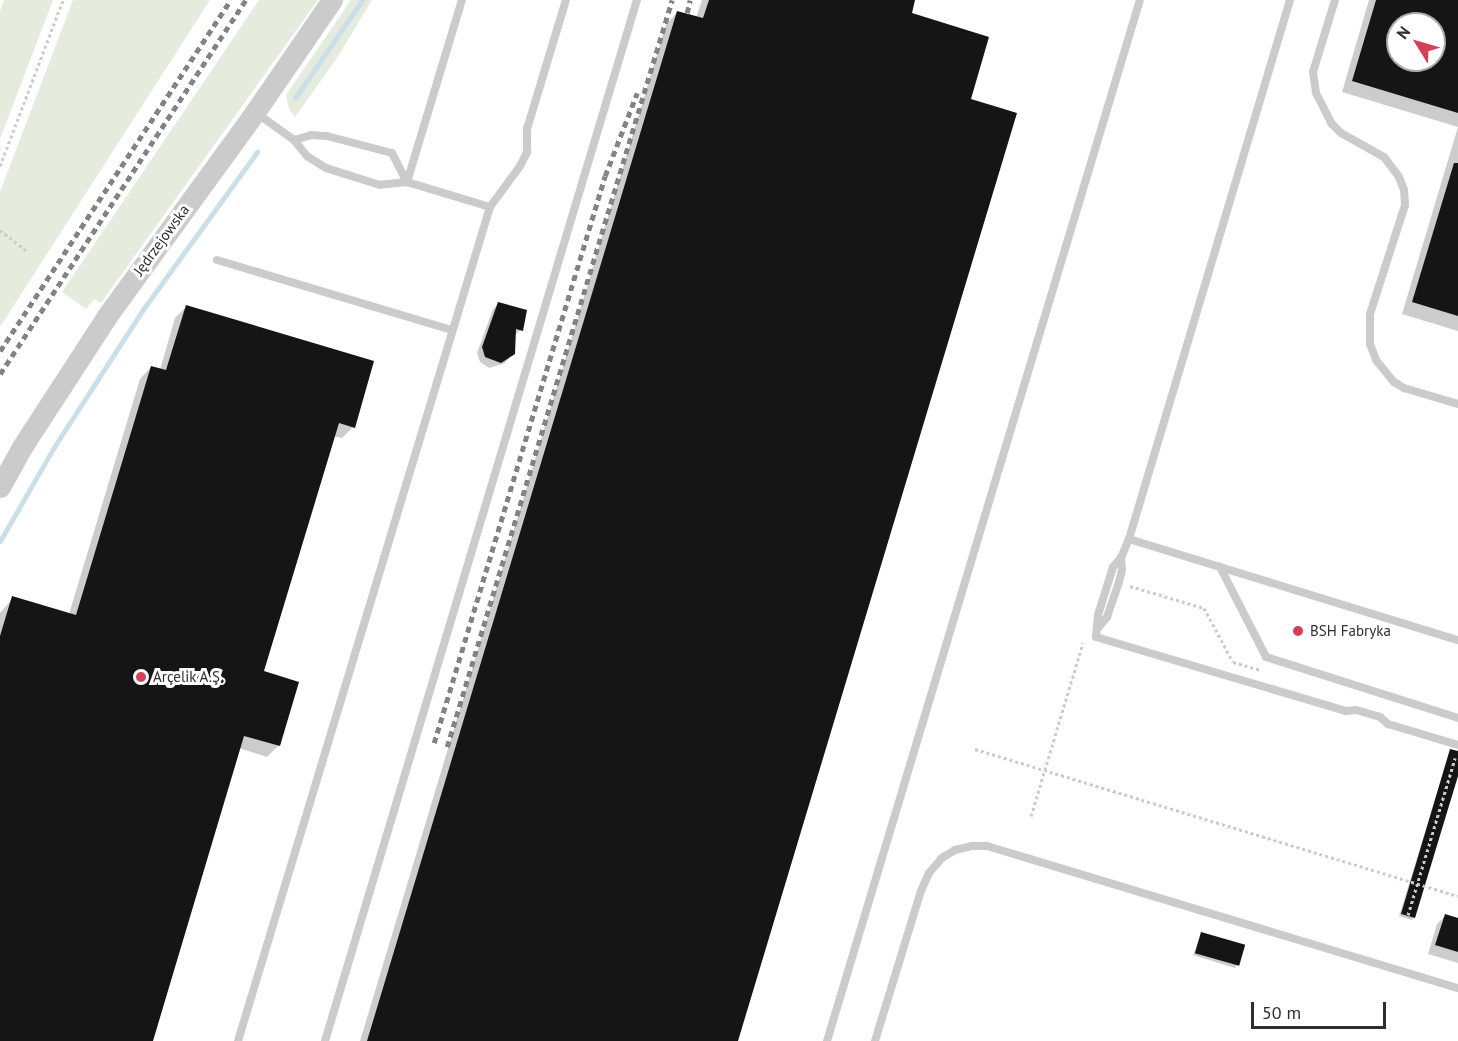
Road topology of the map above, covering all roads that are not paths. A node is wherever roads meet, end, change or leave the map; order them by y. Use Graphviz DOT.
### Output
graph roads {
  1 [pos="332,0"];
  2 [pos="462,0"];
  3 [pos="566,0"];
  4 [pos="637,0"];
  5 [pos="1140,0"];
  6 [pos="1290,0"];
  7 [pos="1335,0"];
  8 [pos="255,112"];
  9 [pos="294,140"];
  10 [pos="407,182"];
  11 [pos="490,207"];
  12 [pos="217,260"];
  13 [pos="452,330"];
  14 [pos="1458,404"];
  15 [pos="0,487"];
  16 [pos="1129,539"];
  17 [pos="1220,567"];
  18 [pos="1458,640"];
  19 [pos="1458,718"];
  20 [pos="1458,747"];
  21 [pos="1458,988"];
  22 [pos="238,1041"];
  23 [pos="325,1041"];
  24 [pos="827,1041"];
  25 [pos="875,1041"];
  1 -- 8 [label="street, Jędrzejowska"];
  2 -- 10 [label="lane"];
  3 -- 11 [label="lane"];
  4 -- 23 [label="lane"];
  5 -- 24 [label="lane"];
  6 -- 16 [label="lane"];
  7 -- 14 [label="lane"];
  8 -- 9 [label="lane"];
  8 -- 15 [label="street, Jędrzejowska"];
  9 -- 10 [label="lane"];
  9 -- 10 [label="lane"];
  10 -- 11 [label="lane"];
  11 -- 13 [label="lane"];
  12 -- 13 [label="lane"];
  13 -- 22 [label="lane"];
  16 -- 17 [label="lane"];
  16 -- 20 [label="lane"];
  17 -- 18 [label="lane"];
  17 -- 19 [label="lane"];
  21 -- 25 [label="lane"];
}
